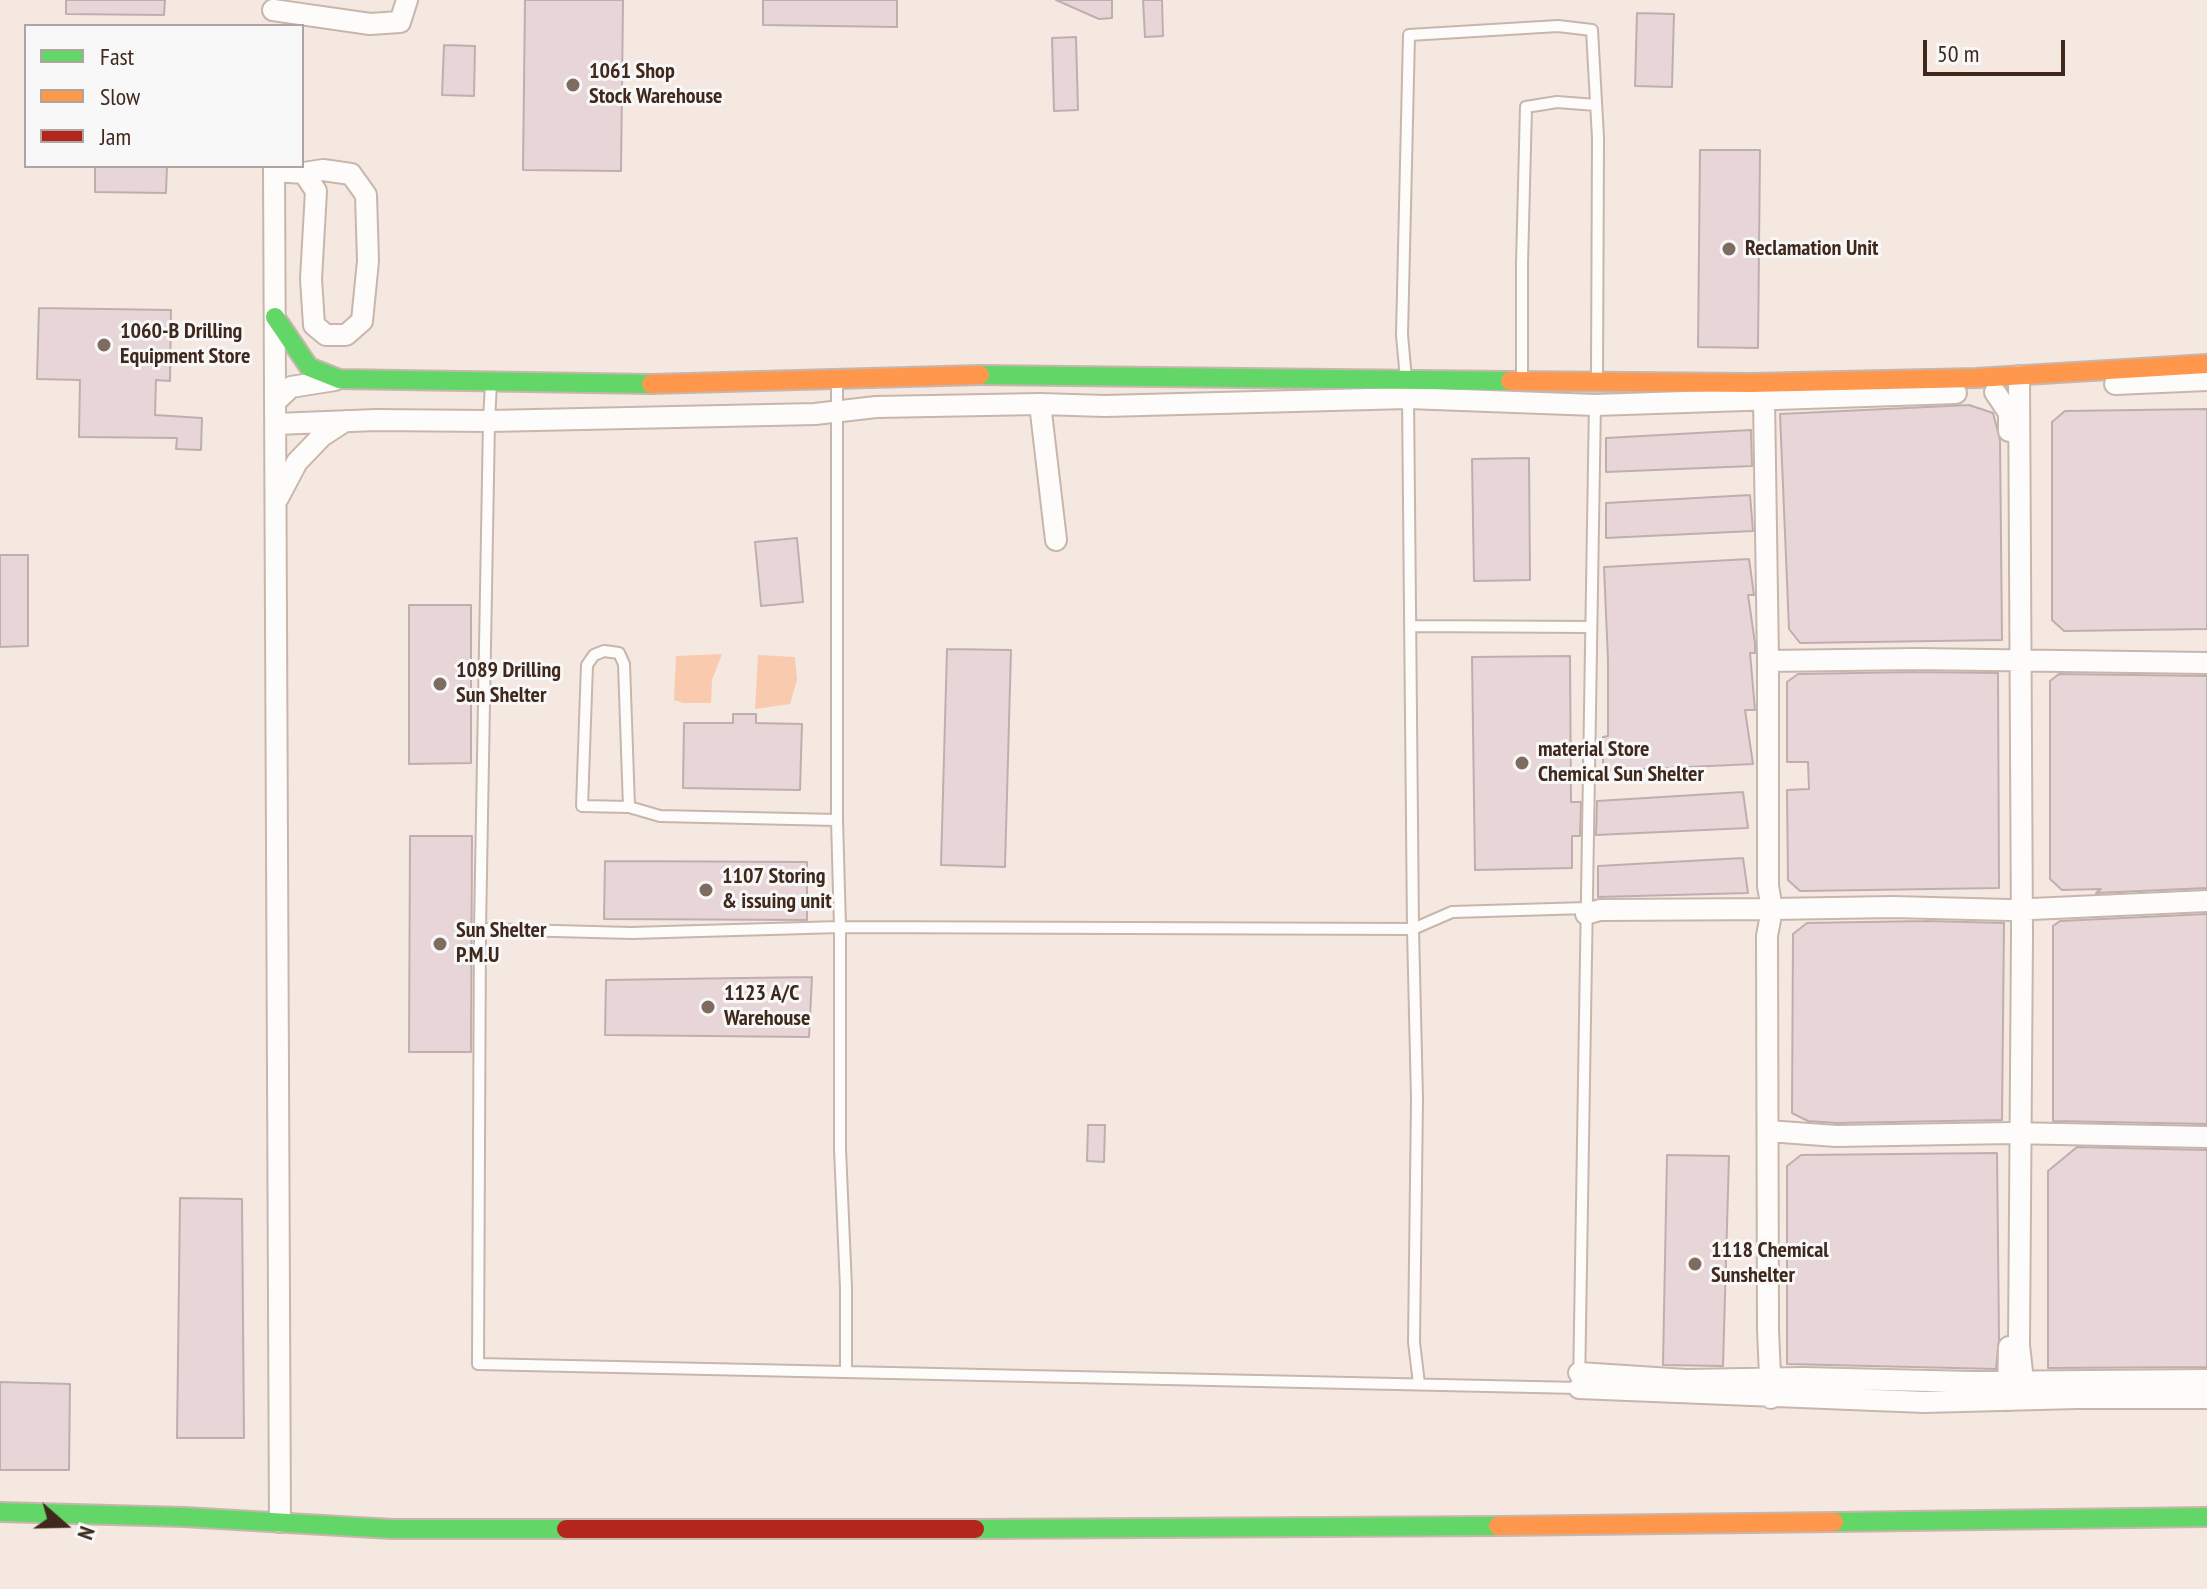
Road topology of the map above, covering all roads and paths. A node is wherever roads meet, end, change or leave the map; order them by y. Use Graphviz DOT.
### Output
graph roads {
  1 [pos="407,0"];
  2 [pos="273,12"];
  3 [pos="1596,105"];
  4 [pos="274,169"];
  5 [pos="304,173"];
  6 [pos="275,317"];
  7 [pos="2207,364"];
  8 [pos="339,379"];
  9 [pos="837,380"];
  10 [pos="2207,380"];
  11 [pos="492,381"];
  12 [pos="1522,381"];
  13 [pos="1597,382"];
  14 [pos="2019,383"];
  15 [pos="1407,389"];
  16 [pos="1995,392"];
  17 [pos="1769,400"];
  18 [pos="276,401"];
  19 [pos="1523,402"];
  20 [pos="1040,404"];
  21 [pos="1595,405"];
  22 [pos="837,413"];
  23 [pos="345,421"];
  24 [pos="489,421"];
  25 [pos="276,424"];
  26 [pos="276,501"];
  27 [pos="1056,540"];
  28 [pos="1410,626"];
  29 [pos="1591,627"];
  30 [pos="2207,650"];
  31 [pos="1774,655"];
  32 [pos="2015,655"];
  33 [pos="2207,663"];
  34 [pos="629,807"];
  35 [pos="837,820"];
  36 [pos="2207,892"];
  37 [pos="1774,900"];
  38 [pos="2207,901"];
  39 [pos="2015,902"];
  40 [pos="1587,907"];
  41 [pos="840,927"];
  42 [pos="480,929"];
  43 [pos="1413,929"];
  44 [pos="2207,1137"];
  45 [pos="1771,1138"];
  46 [pos="2015,1139"];
  47 [pos="2207,1149"];
  48 [pos="846,1372"];
  49 [pos="1579,1380"];
  50 [pos="2207,1380"];
  51 [pos="1419,1384"];
  52 [pos="1775,1388"];
  53 [pos="2016,1390"];
  54 [pos="2207,1398"];
  55 [pos="0,1512"];
  56 [pos="2207,1517"];
  57 [pos="280,1522"];
  1 -- 2 [label="street"];
  3 -- 12 [label="lane"];
  3 -- 13 [label="lane"];
  3 -- 15 [label="lane"];
  4 -- 5 [label="street"];
  4 -- 6 [label="street"];
  5 -- 5 [label="street"];
  6 -- 8 [label="street"];
  6 -- 18 [label="street"];
  7 -- 14 [label="street"];
  8 -- 11 [label="street"];
  8 -- 18 [label="street"];
  9 -- 11 [label="street"];
  9 -- 15 [label="street"];
  9 -- 22 [label="lane"];
  10 -- 14 [label="street"];
  11 -- 24 [label="lane"];
  12 -- 13 [label="street"];
  12 -- 15 [label="street"];
  12 -- 19 [label="lane"];
  13 -- 14 [label="street"];
  13 -- 21 [label="lane"];
  14 -- 16 [label="street"];
  14 -- 32 [label="street"];
  15 -- 19 [label="street"];
  15 -- 20 [label="street"];
  15 -- 28 [label="lane"];
  16 -- 17 [label="street"];
  16 -- 32 [label="street"];
  17 -- 21 [label="street"];
  17 -- 31 [label="street"];
  18 -- 25 [label="street"];
  19 -- 21 [label="street"];
  20 -- 22 [label="street"];
  20 -- 27 [label="street"];
  21 -- 29 [label="lane"];
  22 -- 24 [label="street"];
  22 -- 35 [label="lane"];
  23 -- 24 [label="street"];
  23 -- 25 [label="street"];
  23 -- 26 [label="street"];
  24 -- 42 [label="lane"];
  25 -- 26 [label="street"];
  26 -- 57 [label="street"];
  28 -- 29 [label="lane"];
  28 -- 43 [label="lane"];
  29 -- 40 [label="lane"];
  30 -- 32 [label="street"];
  31 -- 32 [label="street"];
  31 -- 37 [label="street"];
  32 -- 33 [label="street"];
  32 -- 39 [label="street"];
  34 -- 34 [label="lane"];
  34 -- 35 [label="lane"];
  35 -- 41 [label="lane"];
  36 -- 39 [label="street"];
  37 -- 39 [label="street"];
  37 -- 40 [label="street"];
  37 -- 45 [label="street"];
  38 -- 39 [label="street"];
  39 -- 46 [label="street"];
  40 -- 43 [label="lane"];
  40 -- 49 [label="lane"];
  41 -- 42 [label="lane"];
  41 -- 43 [label="lane"];
  41 -- 48 [label="lane"];
  42 -- 48 [label="lane"];
  43 -- 51 [label="lane"];
  44 -- 46 [label="street"];
  45 -- 46 [label="street"];
  45 -- 52 [label="street"];
  46 -- 47 [label="street"];
  46 -- 53 [label="street"];
  48 -- 51 [label="lane"];
  49 -- 51 [label="lane"];
  49 -- 52 [label="street"];
  50 -- 53 [label="street"];
  52 -- 53 [label="street"];
  53 -- 54 [label="street"];
  55 -- 57 [label="street"];
  56 -- 57 [label="street"];
}
